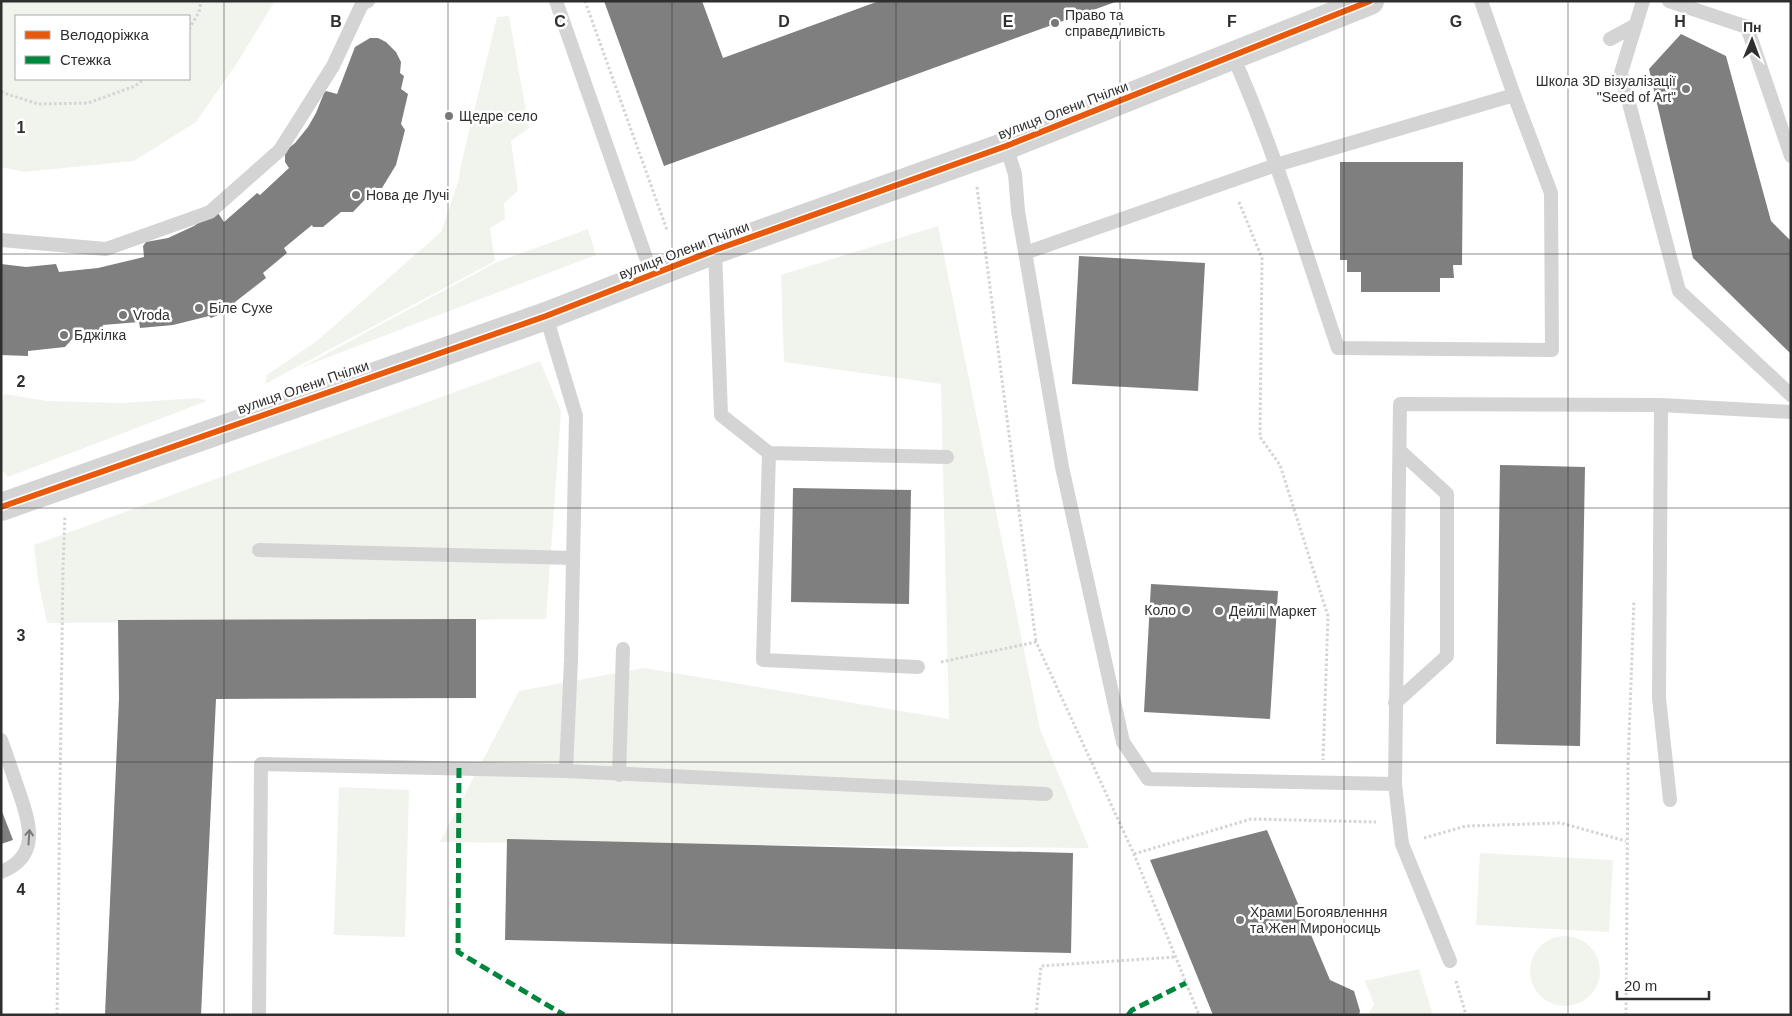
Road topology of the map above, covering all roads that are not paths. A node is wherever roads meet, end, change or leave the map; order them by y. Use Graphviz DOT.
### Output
graph roads {
  1 [pos="368,1"];
  2 [pos="556,1"];
  3 [pos="1370,1"];
  4 [pos="1480,1"];
  5 [pos="1643,1"];
  6 [pos="1669,1"];
  7 [pos="1636,25"];
  8 [pos="1610,39"];
  9 [pos="1234,56"];
  10 [pos="1514,95"];
  11 [pos="1006,146"];
  12 [pos="1791,156"];
  13 [pos="1276,165"];
  14 [pos="1,240"];
  15 [pos="715,250"];
  16 [pos="1026,253"];
  17 [pos="652,274"];
  18 [pos="546,316"];
  19 [pos="1791,395"];
  20 [pos="1661,405"];
  21 [pos="1791,412"];
  22 [pos="1400,451"];
  23 [pos="769,453"];
  24 [pos="947,457"];
  25 [pos="1,507"];
  26 [pos="258,550"];
  27 [pos="573,558"];
  28 [pos="623,649"];
  29 [pos="918,667"];
  30 [pos="1395,703"];
  31 [pos="1,740"];
  32 [pos="566,771"];
  33 [pos="619,775"];
  34 [pos="1395,784"];
  35 [pos="1046,794"];
  36 [pos="1670,800"];
  37 [pos="1,872"];
  38 [pos="1450,961"];
  39 [pos="259,1015"];
  1 -- 14 [label="lane"];
  2 -- 17 [label="lane"];
  3 -- 9 [label="street, вулиця Олени Пчілки"];
  4 -- 10 [label="lane"];
  5 -- 7 [label="lane"];
  6 -- 12 [label="lane"];
  7 -- 8 [label="lane"];
  7 -- 19 [label="lane"];
  9 -- 11 [label="street, вулиця Олени Пчілки"];
  9 -- 13 [label="lane"];
  10 -- 13 [label="lane"];
  10 -- 13 [label="lane"];
  11 -- 15 [label="street, вулиця Олени Пчілки"];
  11 -- 16 [label="lane"];
  13 -- 16 [label="lane"];
  15 -- 17 [label="street, вулиця Олени Пчілки"];
  15 -- 23 [label="lane"];
  16 -- 34 [label="lane"];
  17 -- 18 [label="street, вулиця Олени Пчілки"];
  18 -- 25 [label="street, вулиця Олени Пчілки"];
  18 -- 27 [label="lane"];
  20 -- 21 [label="lane"];
  20 -- 22 [label="lane"];
  20 -- 36 [label="lane"];
  22 -- 30 [label="lane"];
  22 -- 30 [label="lane"];
  23 -- 24 [label="lane"];
  23 -- 29 [label="lane"];
  26 -- 27 [label="lane"];
  27 -- 32 [label="lane"];
  28 -- 33 [label="lane"];
  30 -- 34 [label="lane"];
  37 -- 31 [label="lane, one-way"];
  32 -- 33 [label="lane"];
  32 -- 39 [label="lane"];
  33 -- 35 [label="lane"];
  34 -- 38 [label="lane"];
}
